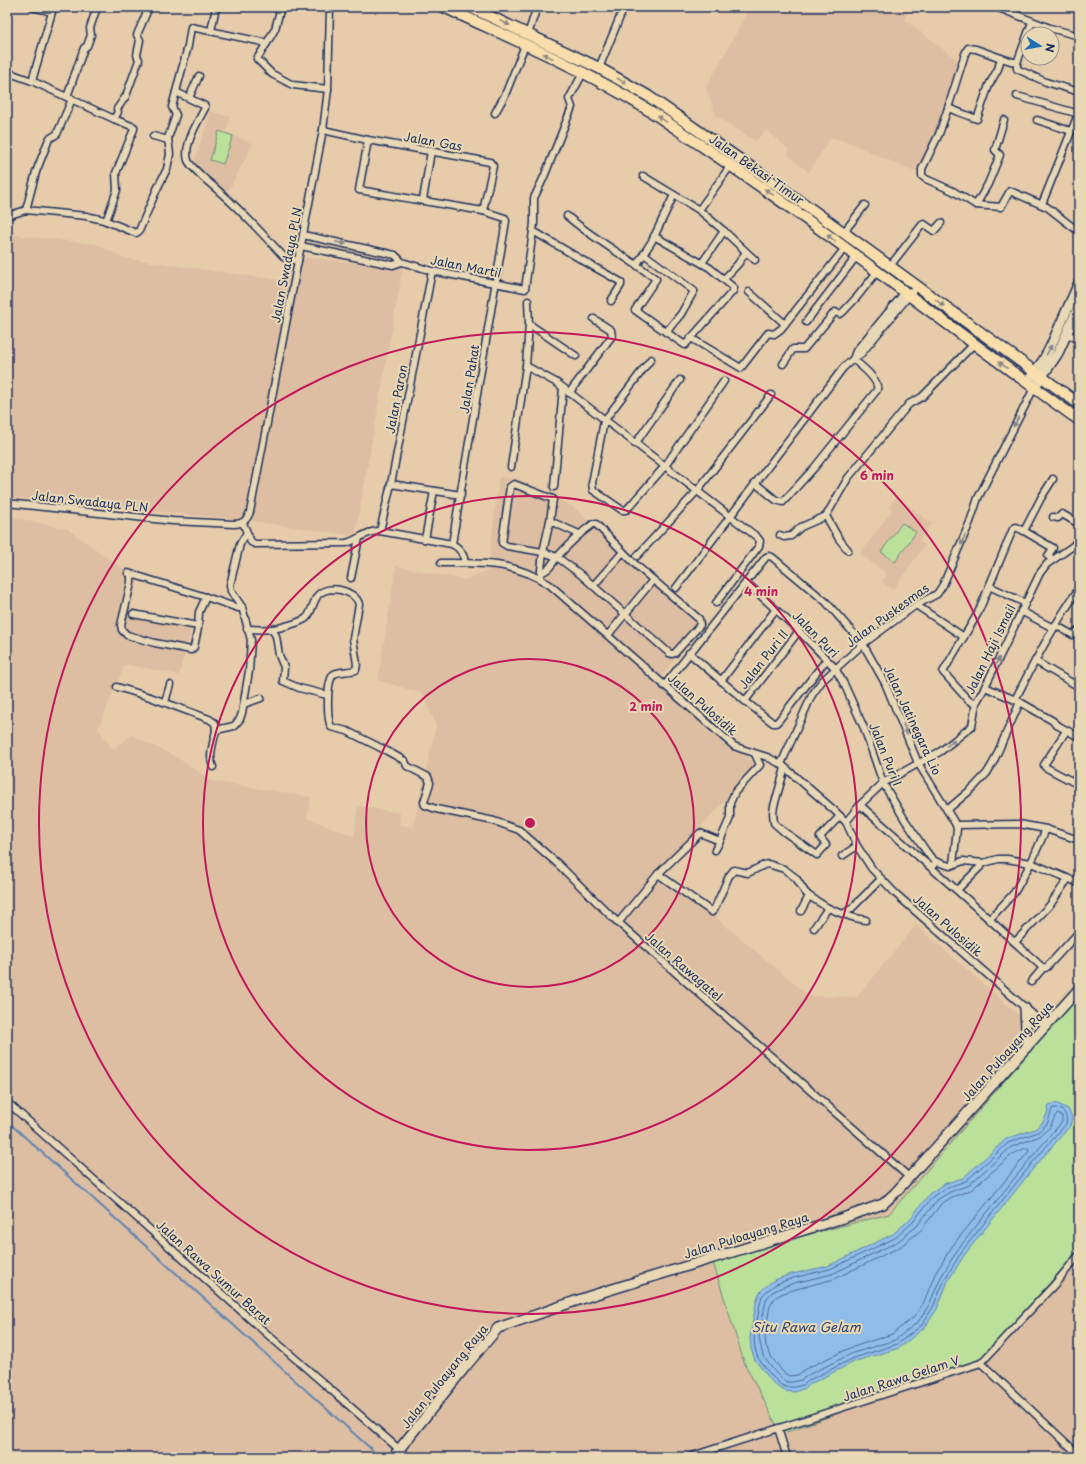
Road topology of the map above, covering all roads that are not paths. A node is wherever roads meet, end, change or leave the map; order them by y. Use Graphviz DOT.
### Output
graph roads {
  1 [pos="32,7"];
  2 [pos="97,7"];
  3 [pos="149,7"];
  4 [pos="216,7"];
  5 [pos="280,7"];
  6 [pos="330,7"];
  7 [pos="444,7"];
  8 [pos="470,7"];
  9 [pos="537,7"];
  10 [pos="624,7"];
  11 [pos="996,7"];
  12 [pos="1032,22"];
  13 [pos="211,31"];
  14 [pos="528,34"];
  15 [pos="1079,36"];
  16 [pos="267,43"];
  17 [pos="525,45"];
  18 [pos="1001,58"];
  19 [pos="1017,66"];
  20 [pos="599,68"];
  21 [pos="7,72"];
  22 [pos="583,73"];
  23 [pos="199,76"];
  24 [pos="32,81"];
  25 [pos="328,89"];
  26 [pos="176,92"];
  27 [pos="1079,92"];
  28 [pos="1017,96"];
  29 [pos="70,98"];
  30 [pos="189,98"];
  31 [pos="948,108"];
  32 [pos="496,113"];
  33 [pos="1079,113"];
  34 [pos="114,119"];
  35 [pos="1004,120"];
  36 [pos="1037,120"];
  37 [pos="323,130"];
  38 [pos="1071,131"];
  39 [pos="154,136"];
  40 [pos="168,140"];
  41 [pos="368,140"];
  42 [pos="431,151"];
  43 [pos="731,165"];
  44 [pos="643,176"];
  45 [pos="674,195"];
  46 [pos="423,200"];
  47 [pos="1042,204"];
  48 [pos="866,205"];
  49 [pos="976,205"];
  50 [pos="26,210"];
  51 [pos="699,210"];
  52 [pos="483,211"];
  53 [pos="7,216"];
  54 [pos="567,216"];
  55 [pos="7,220"];
  56 [pos="106,221"];
  57 [pos="941,223"];
  58 [pos="1079,230"];
  59 [pos="533,231"];
  60 [pos="724,231"];
  61 [pos="844,232"];
  62 [pos="303,235"];
  63 [pos="654,236"];
  64 [pos="301,246"];
  65 [pos="845,248"];
  66 [pos="746,252"];
  67 [pos="644,254"];
  68 [pos="856,257"];
  69 [pos="755,260"];
  70 [pos="298,261"];
  71 [pos="402,262"];
  72 [pos="702,263"];
  73 [pos="637,264"];
  74 [pos="890,266"];
  75 [pos="432,271"];
  76 [pos="877,272"];
  77 [pos="724,279"];
  78 [pos="496,283"];
  79 [pos="1079,283"];
  80 [pos="917,286"];
  81 [pos="749,292"];
  82 [pos="906,293"];
  83 [pos="528,301"];
  84 [pos="611,301"];
  85 [pos="1079,306"];
  86 [pos="594,319"];
  87 [pos="806,322"];
  88 [pos="529,324"];
  89 [pos="785,324"];
  90 [pos="666,332"];
  91 [pos="1067,334"];
  92 [pos="691,338"];
  93 [pos="1079,338"];
  94 [pos="974,344"];
  95 [pos="576,356"];
  96 [pos="650,359"];
  97 [pos="853,359"];
  98 [pos="783,364"];
  99 [pos="526,366"];
  100 [pos="1038,375"];
  101 [pos="680,380"];
  102 [pos="724,381"];
  103 [pos="1031,385"];
  104 [pos="563,388"];
  105 [pos="569,393"];
  106 [pos="771,395"];
  107 [pos="1079,404"];
  108 [pos="1079,420"];
  109 [pos="604,421"];
  110 [pos="635,444"];
  111 [pos="665,466"];
  112 [pos="511,467"];
  113 [pos="1053,479"];
  114 [pos="755,483"];
  115 [pos="390,484"];
  116 [pos="554,487"];
  117 [pos="434,491"];
  118 [pos="697,491"];
  119 [pos="460,495"];
  120 [pos="7,503"];
  121 [pos="730,516"];
  122 [pos="826,516"];
  123 [pos="1053,517"];
  124 [pos="550,520"];
  125 [pos="242,523"];
  126 [pos="1079,524"];
  127 [pos="380,531"];
  128 [pos="1024,531"];
  129 [pos="246,534"];
  130 [pos="580,534"];
  131 [pos="780,535"];
  132 [pos="359,538"];
  133 [pos="1079,538"];
  134 [pos="426,539"];
  135 [pos="452,544"];
  136 [pos="848,550"];
  137 [pos="543,552"];
  138 [pos="623,552"];
  139 [pos="637,556"];
  140 [pos="557,557"];
  141 [pos="1052,559"];
  142 [pos="441,563"];
  143 [pos="465,563"];
  144 [pos="540,576"];
  145 [pos="351,578"];
  146 [pos="653,580"];
  147 [pos="746,582"];
  148 [pos="593,586"];
  149 [pos="989,586"];
  150 [pos="676,588"];
  151 [pos="1079,588"];
  152 [pos="206,597"];
  153 [pos="716,603"];
  154 [pos="1025,604"];
  155 [pos="916,605"];
  156 [pos="242,607"];
  157 [pos="776,609"];
  158 [pos="1021,611"];
  159 [pos="134,614"];
  160 [pos="625,614"];
  161 [pos="198,626"];
  162 [pos="1054,627"];
  163 [pos="247,629"];
  164 [pos="272,629"];
  165 [pos="1079,630"];
  166 [pos="799,631"];
  167 [pos="608,635"];
  168 [pos="964,637"];
  169 [pos="863,644"];
  170 [pos="689,653"];
  171 [pos="827,659"];
  172 [pos="1035,661"];
  173 [pos="835,668"];
  174 [pos="721,681"];
  175 [pos="170,685"];
  176 [pos="664,686"];
  177 [pos="116,687"];
  178 [pos="985,687"];
  179 [pos="1079,687"];
  180 [pos="327,695"];
  181 [pos="261,698"];
  182 [pos="745,701"];
  183 [pos="1017,701"];
  184 [pos="165,702"];
  185 [pos="244,704"];
  186 [pos="975,704"];
  187 [pos="216,730"];
  188 [pos="1066,730"];
  189 [pos="1079,737"];
  190 [pos="755,754"];
  191 [pos="918,763"];
  192 [pos="783,766"];
  193 [pos="213,767"];
  194 [pos="883,783"];
  195 [pos="1079,785"];
  196 [pos="860,805"];
  197 [pos="947,810"];
  198 [pos="840,816"];
  199 [pos="846,822"];
  200 [pos="956,825"];
  201 [pos="1046,829"];
  202 [pos="1079,839"];
  203 [pos="720,841"];
  204 [pos="920,843"];
  205 [pos="857,846"];
  206 [pos="715,850"];
  207 [pos="913,852"];
  208 [pos="842,856"];
  209 [pos="937,862"];
  210 [pos="984,863"];
  211 [pos="1031,863"];
  212 [pos="953,864"];
  213 [pos="932,868"];
  214 [pos="658,874"];
  215 [pos="881,879"];
  216 [pos="1068,879"];
  217 [pos="1079,883"];
  218 [pos="957,890"];
  219 [pos="809,896"];
  220 [pos="828,908"];
  221 [pos="801,911"];
  222 [pos="843,914"];
  223 [pos="866,920"];
  224 [pos="990,920"];
  225 [pos="618,923"];
  226 [pos="814,928"];
  227 [pos="1079,932"];
  228 [pos="1015,942"];
  229 [pos="1043,968"];
  230 [pos="1031,982"];
  231 [pos="1079,989"];
  232 [pos="1025,1008"];
  233 [pos="1046,1026"];
  234 [pos="1027,1047"];
  235 [pos="7,1102"];
  236 [pos="909,1177"];
  237 [pos="1079,1255"];
  238 [pos="981,1364"];
  239 [pos="778,1428"];
  240 [pos="400,1450"];
  241 [pos="1079,1455"];
  242 [pos="393,1457"];
  243 [pos="408,1457"];
  244 [pos="689,1457"];
  245 [pos="787,1457"];
  1 -- 24 [label="street"];
  2 -- 29 [label="street"];
  3 -- 34 [label="street"];
  4 -- 13 [label="street"];
  5 -- 16 [label="street"];
  6 -- 25 [label="street, Jalan Swadaya PLN"];
  7 -- 17 [label="main road, Jalan Bekasi Timur"];
  8 -- 14 [label="main road, Jalan Bekasi Timur, one-way"];
  9 -- 14 [label="street"];
  10 -- 20 [label="street"];
  11 -- 12 [label="street"];
  12 -- 15 [label="street"];
  12 -- 19 [label="street"];
  13 -- 16 [label="street"];
  13 -- 26 [label="street"];
  14 -- 20 [label="main road, Jalan Bekasi Timur"];
  16 -- 25 [label="street"];
  22 -- 17 [label="main road, Jalan Bekasi Timur, one-way"];
  17 -- 32 [label="street"];
  18 -- 19 [label="street"];
  18 -- 31 [label="street"];
  18 -- 31 [label="street"];
  19 -- 27 [label="street"];
  20 -- 61 [label="main road, Jalan Bekasi Timur, one-way"];
  21 -- 24 [label="street"];
  43 -- 22 [label="main road, Jalan Bekasi Timur, one-way"];
  22 -- 59 [label="street"];
  23 -- 30 [label="street"];
  24 -- 29 [label="street"];
  25 -- 37 [label="street, Jalan Swadaya PLN"];
  26 -- 30 [label="street"];
  26 -- 40 [label="street"];
  28 -- 33 [label="street"];
  29 -- 34 [label="street"];
  29 -- 50 [label="street"];
  30 -- 70 [label="street"];
  31 -- 49 [label="street"];
  33 -- 38 [label="street"];
  34 -- 56 [label="street"];
  35 -- 49 [label="street"];
  36 -- 38 [label="street"];
  37 -- 41 [label="street, Jalan Gas"];
  37 -- 62 [label="street, Jalan Swadaya PLN"];
  38 -- 47 [label="street"];
  39 -- 40 [label="street"];
  40 -- 56 [label="street"];
  41 -- 42 [label="street, Jalan Gas"];
  41 -- 46 [label="street"];
  42 -- 46 [label="street"];
  42 -- 52 [label="street, Jalan Gas"];
  43 -- 51 [label="street"];
  65 -- 43 [label="main road, Jalan Bekasi Timur, one-way"];
  44 -- 45 [label="street"];
  45 -- 51 [label="street"];
  45 -- 63 [label="street"];
  46 -- 52 [label="street"];
  47 -- 49 [label="street"];
  47 -- 58 [label="street"];
  48 -- 61 [label="street"];
  50 -- 53 [label="street"];
  50 -- 56 [label="street"];
  51 -- 60 [label="street"];
  52 -- 78 [label="street, Jalan Pahat"];
  53 -- 55 [label="street"];
  54 -- 73 [label="street"];
  57 -- 74 [label="street"];
  59 -- 78 [label="street, Jalan Martil"];
  59 -- 84 [label="street"];
  60 -- 66 [label="street"];
  60 -- 72 [label="street"];
  61 -- 74 [label="main road, Jalan Bekasi Timur"];
  62 -- 64 [label="street, Jalan Swadaya PLN"];
  62 -- 71 [label="street, Jalan Martil, one-way"];
  63 -- 67 [label="street"];
  63 -- 72 [label="street"];
  64 -- 70 [label="street, Jalan Swadaya PLN"];
  64 -- 71 [label="street, Jalan Martil"];
  65 -- 68 [label="main road, Jalan Bekasi Timur"];
  65 -- 89 [label="street"];
  66 -- 69 [label="street"];
  66 -- 77 [label="street"];
  67 -- 73 [label="street"];
  67 -- 90 [label="street"];
  68 -- 76 [label="main road, Jalan Bekasi Timur"];
  68 -- 87 [label="street"];
  70 -- 125 [label="street, Jalan Swadaya PLN"];
  71 -- 75 [label="street, Jalan Martil"];
  72 -- 77 [label="street"];
  73 -- 90 [label="street"];
  74 -- 80 [label="main road, Jalan Bekasi Timur"];
  75 -- 78 [label="street, Jalan Martil"];
  75 -- 115 [label="street, Jalan Paron"];
  76 -- 82 [label="main road, Jalan Bekasi Timur"];
  76 -- 98 [label="street"];
  77 -- 92 [label="street"];
  78 -- 119 [label="street, Jalan Pahat"];
  100 -- 79 [label="street, one-way"];
  80 -- 82 [label="street"];
  80 -- 100 [label="main road, Jalan Bekasi Timur, one-way"];
  81 -- 89 [label="street"];
  82 -- 94 [label="main road, Jalan Bekasi Timur"];
  82 -- 97 [label="street"];
  83 -- 88 [label="street"];
  85 -- 91 [label="street"];
  86 -- 105 [label="street"];
  88 -- 95 [label="street"];
  88 -- 99 [label="street"];
  89 -- 92 [label="street"];
  90 -- 92 [label="street"];
  91 -- 93 [label="street"];
  91 -- 100 [label="street"];
  103 -- 94 [label="main road, Jalan Bekasi Timur, one-way"];
  94 -- 122 [label="street"];
  96 -- 109 [label="street"];
  97 -- 114 [label="street"];
  97 -- 114 [label="street"];
  99 -- 104 [label="street"];
  99 -- 112 [label="street"];
  100 -- 103 [label="street"];
  100 -- 107 [label="main road, Jalan Bekasi Timur"];
  101 -- 110 [label="street"];
  102 -- 111 [label="street"];
  103 -- 108 [label="main road, Jalan Bekasi Timur"];
  103 -- 155 [label="street, Jalan Puskesmas, one-way"];
  104 -- 105 [label="street"];
  104 -- 116 [label="street"];
  105 -- 109 [label="street"];
  106 -- 118 [label="street"];
  109 -- 110 [label="street"];
  109 -- 111 [label="street"];
  110 -- 111 [label="street"];
  111 -- 118 [label="street"];
  113 -- 128 [label="street"];
  114 -- 121 [label="street"];
  115 -- 117 [label="street"];
  115 -- 127 [label="street, Jalan Paron"];
  117 -- 119 [label="street"];
  117 -- 134 [label="street"];
  118 -- 121 [label="street"];
  118 -- 139 [label="street"];
  119 -- 135 [label="street, Jalan Pahat"];
  120 -- 125 [label="street, Jalan Swadaya PLN"];
  121 -- 150 [label="street"];
  121 -- 153 [label="street"];
  122 -- 131 [label="street"];
  122 -- 136 [label="street"];
  123 -- 126 [label="street"];
  124 -- 130 [label="street"];
  124 -- 137 [label="street"];
  124 -- 137 [label="street"];
  125 -- 129 [label="street"];
  127 -- 132 [label="street"];
  127 -- 134 [label="street"];
  128 -- 141 [label="street"];
  128 -- 149 [label="street"];
  129 -- 132 [label="street"];
  129 -- 156 [label="street"];
  130 -- 138 [label="street"];
  130 -- 140 [label="street"];
  132 -- 145 [label="street"];
  133 -- 141 [label="street, Jalan Haji Ismail"];
  134 -- 135 [label="street"];
  135 -- 143 [label="street"];
  137 -- 140 [label="street"];
  137 -- 144 [label="street"];
  138 -- 146 [label="street"];
  138 -- 148 [label="street"];
  140 -- 144 [label="street"];
  140 -- 148 [label="street"];
  141 -- 154 [label="street, Jalan Haji Ismail"];
  142 -- 143 [label="street, Jalan Pulosidik"];
  143 -- 144 [label="street, Jalan Pulosidik"];
  144 -- 167 [label="street, Jalan Pulosidik"];
  146 -- 160 [label="street"];
  146 -- 160 [label="street"];
  147 -- 157 [label="street, Jalan Puri"];
  147 -- 169 [label="street, Jalan Jatinegara Lio"];
  147 -- 170 [label="street"];
  148 -- 160 [label="street"];
  149 -- 154 [label="street"];
  149 -- 168 [label="street"];
  151 -- 162 [label="street"];
  152 -- 156 [label="street"];
  152 -- 161 [label="street"];
  152 -- 161 [label="street"];
  154 -- 158 [label="street, Jalan Haji Ismail"];
  155 -- 168 [label="street"];
  155 -- 169 [label="street, Jalan Puskesmas"];
  156 -- 163 [label="street"];
  157 -- 166 [label="street, Jalan Puri"];
  157 -- 174 [label="street"];
  158 -- 162 [label="street"];
  178 -- 158 [label="street, Jalan Haji Ismail, one-way"];
  159 -- 161 [label="street"];
  160 -- 167 [label="street"];
  162 -- 165 [label="street"];
  162 -- 172 [label="street"];
  163 -- 164 [label="street"];
  163 -- 185 [label="street"];
  164 -- 180 [label="street"];
  164 -- 180 [label="street"];
  166 -- 171 [label="street, Jalan Puri"];
  166 -- 182 [label="street, Jalan Puri II"];
  167 -- 176 [label="street, Jalan Pulosidik"];
  168 -- 186 [label="street"];
  169 -- 173 [label="street, Jalan Puskesmas"];
  169 -- 191 [label="street, Jalan Jatinegara Lio, one-way"];
  170 -- 174 [label="street"];
  170 -- 176 [label="street"];
  171 -- 173 [label="street, Jalan Puri"];
  171 -- 182 [label="street"];
  172 -- 179 [label="street"];
  172 -- 183 [label="street"];
  173 -- 192 [label="street, Jalan Puskesmas"];
  173 -- 194 [label="street, Jalan Puri I"];
  174 -- 182 [label="street"];
  175 -- 184 [label="street"];
  176 -- 190 [label="street, Jalan Pulosidik"];
  177 -- 184 [label="street"];
  178 -- 183 [label="street"];
  178 -- 186 [label="street, Jalan Haji Ismail"];
  180 -- 225 [label="street, Jalan Rawagatel"];
  181 -- 185 [label="street"];
  183 -- 188 [label="street"];
  183 -- 197 [label="street"];
  184 -- 187 [label="street"];
  185 -- 187 [label="street"];
  191 -- 186 [label="street, Jalan Haji Ismail, one-way"];
  187 -- 193 [label="street"];
  188 -- 189 [label="street"];
  188 -- 195 [label="street"];
  190 -- 192 [label="street, Jalan Pulosidik"];
  190 -- 203 [label="street"];
  191 -- 194 [label="street, Jalan Haji Ismail"];
  191 -- 197 [label="street, Jalan Jatinegara Lio"];
  192 -- 198 [label="street, Jalan Pulosidik"];
  192 -- 198 [label="street, Jalan Puskesmas"];
  194 -- 196 [label="street, Jalan Haji Ismail"];
  194 -- 204 [label="street, Jalan Puri I"];
  196 -- 199 [label="street, Jalan Haji Ismail"];
  196 -- 207 [label="street"];
  197 -- 200 [label="street, Jalan Jatinegara Lio"];
  198 -- 199 [label="street, Jalan Pulosidik"];
  199 -- 205 [label="street, Jalan Pulosidik"];
  200 -- 201 [label="street"];
  200 -- 212 [label="street"];
  201 -- 202 [label="street"];
  201 -- 211 [label="street"];
  203 -- 206 [label="street"];
  203 -- 214 [label="street"];
  204 -- 207 [label="street"];
  204 -- 209 [label="street, Jalan Puri I"];
  205 -- 208 [label="street"];
  205 -- 215 [label="street, Jalan Pulosidik"];
  207 -- 213 [label="street"];
  209 -- 212 [label="street"];
  209 -- 213 [label="street"];
  210 -- 211 [label="street"];
  210 -- 212 [label="street"];
  210 -- 218 [label="street"];
  211 -- 216 [label="street"];
  211 -- 224 [label="street"];
  213 -- 218 [label="street"];
  214 -- 219 [label="street"];
  214 -- 225 [label="street"];
  215 -- 222 [label="street"];
  215 -- 232 [label="street, Jalan Pulosidik"];
  216 -- 217 [label="street"];
  216 -- 228 [label="street"];
  218 -- 224 [label="street"];
  219 -- 220 [label="street"];
  219 -- 221 [label="street"];
  220 -- 222 [label="street"];
  220 -- 226 [label="street"];
  222 -- 223 [label="street"];
  224 -- 228 [label="street"];
  225 -- 236 [label="street, Jalan Rawagatel"];
  227 -- 229 [label="street"];
  228 -- 229 [label="street"];
  229 -- 230 [label="street"];
  231 -- 233 [label="street, Jalan Puloayang Raya"];
  232 -- 233 [label="street, Jalan Pulosidik"];
  232 -- 234 [label="street"];
  233 -- 234 [label="street, Jalan Puloayang Raya"];
  234 -- 236 [label="street, Jalan Puloayang Raya"];
  235 -- 240 [label="street, Jalan Rawa Sumur Barat"];
  236 -- 240 [label="street, Jalan Puloayang Raya"];
  237 -- 238 [label="street, Jalan Rawa Gelam V"];
  238 -- 239 [label="street, Jalan Rawa Gelam V"];
  238 -- 241 [label="street"];
  239 -- 244 [label="street, Jalan Rawa Gelam V"];
  239 -- 245 [label="street"];
  240 -- 242 [label="street, Jalan Puloayang Raya"];
  240 -- 243 [label="street, Jalan Rawa Sumur Barat"];
}
